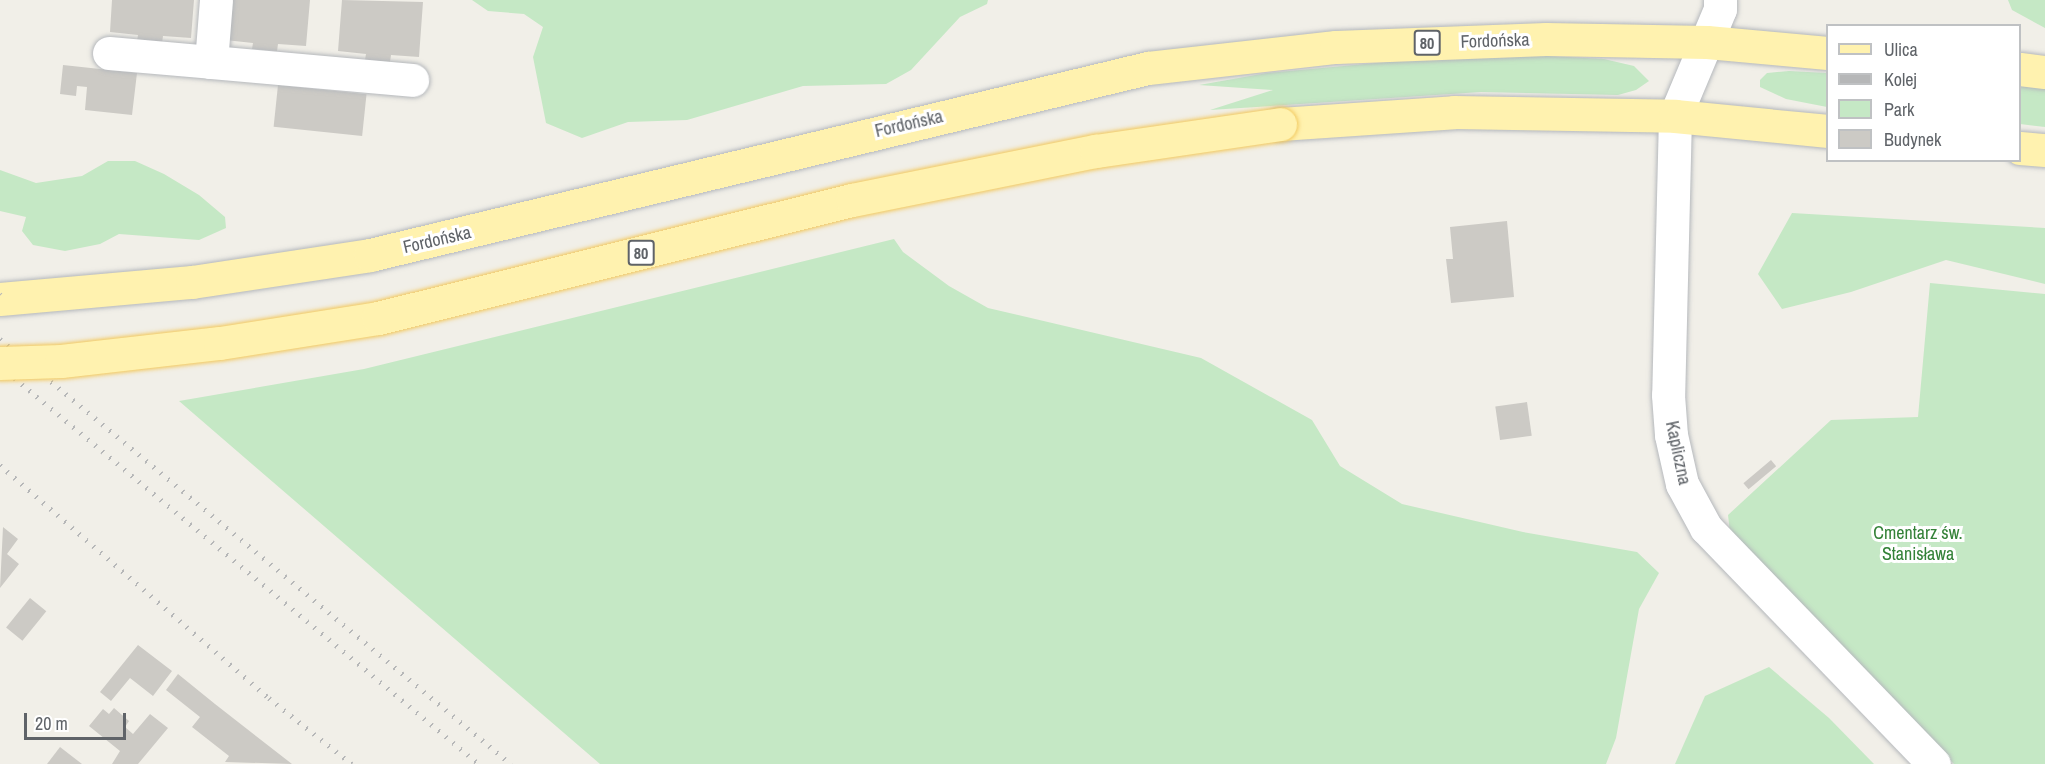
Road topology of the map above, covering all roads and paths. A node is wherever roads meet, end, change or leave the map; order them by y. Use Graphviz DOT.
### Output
graph roads {
  1 [pos="216,0"];
  2 [pos="1720,0"];
  3 [pos="1707,42"];
  4 [pos="109,53"];
  5 [pos="1826,53"];
  6 [pos="211,62"];
  7 [pos="2021,69"];
  8 [pos="2045,72"];
  9 [pos="412,80"];
  10 [pos="1675,116"];
  11 [pos="1826,131"];
  12 [pos="2021,148"];
  13 [pos="2045,150"];
  14 [pos="0,299"];
  15 [pos="0,363"];
  16 [pos="1934,764"];
  1 -- 6 [label="street"];
  2 -- 3 [label="street"];
  3 -- 5 [label="main road, Fordońska / 80"];
  3 -- 10 [label="street"];
  3 -- 14 [label="main road, Fordońska / 80"];
  4 -- 6 [label="street"];
  6 -- 9 [label="street"];
  7 -- 8 [label="main road"];
  10 -- 11 [label="main road, 80"];
  10 -- 15 [label="main road, 80, bridge"];
  10 -- 16 [label="street, Kapliczna"];
  12 -- 13 [label="main road"];
}
